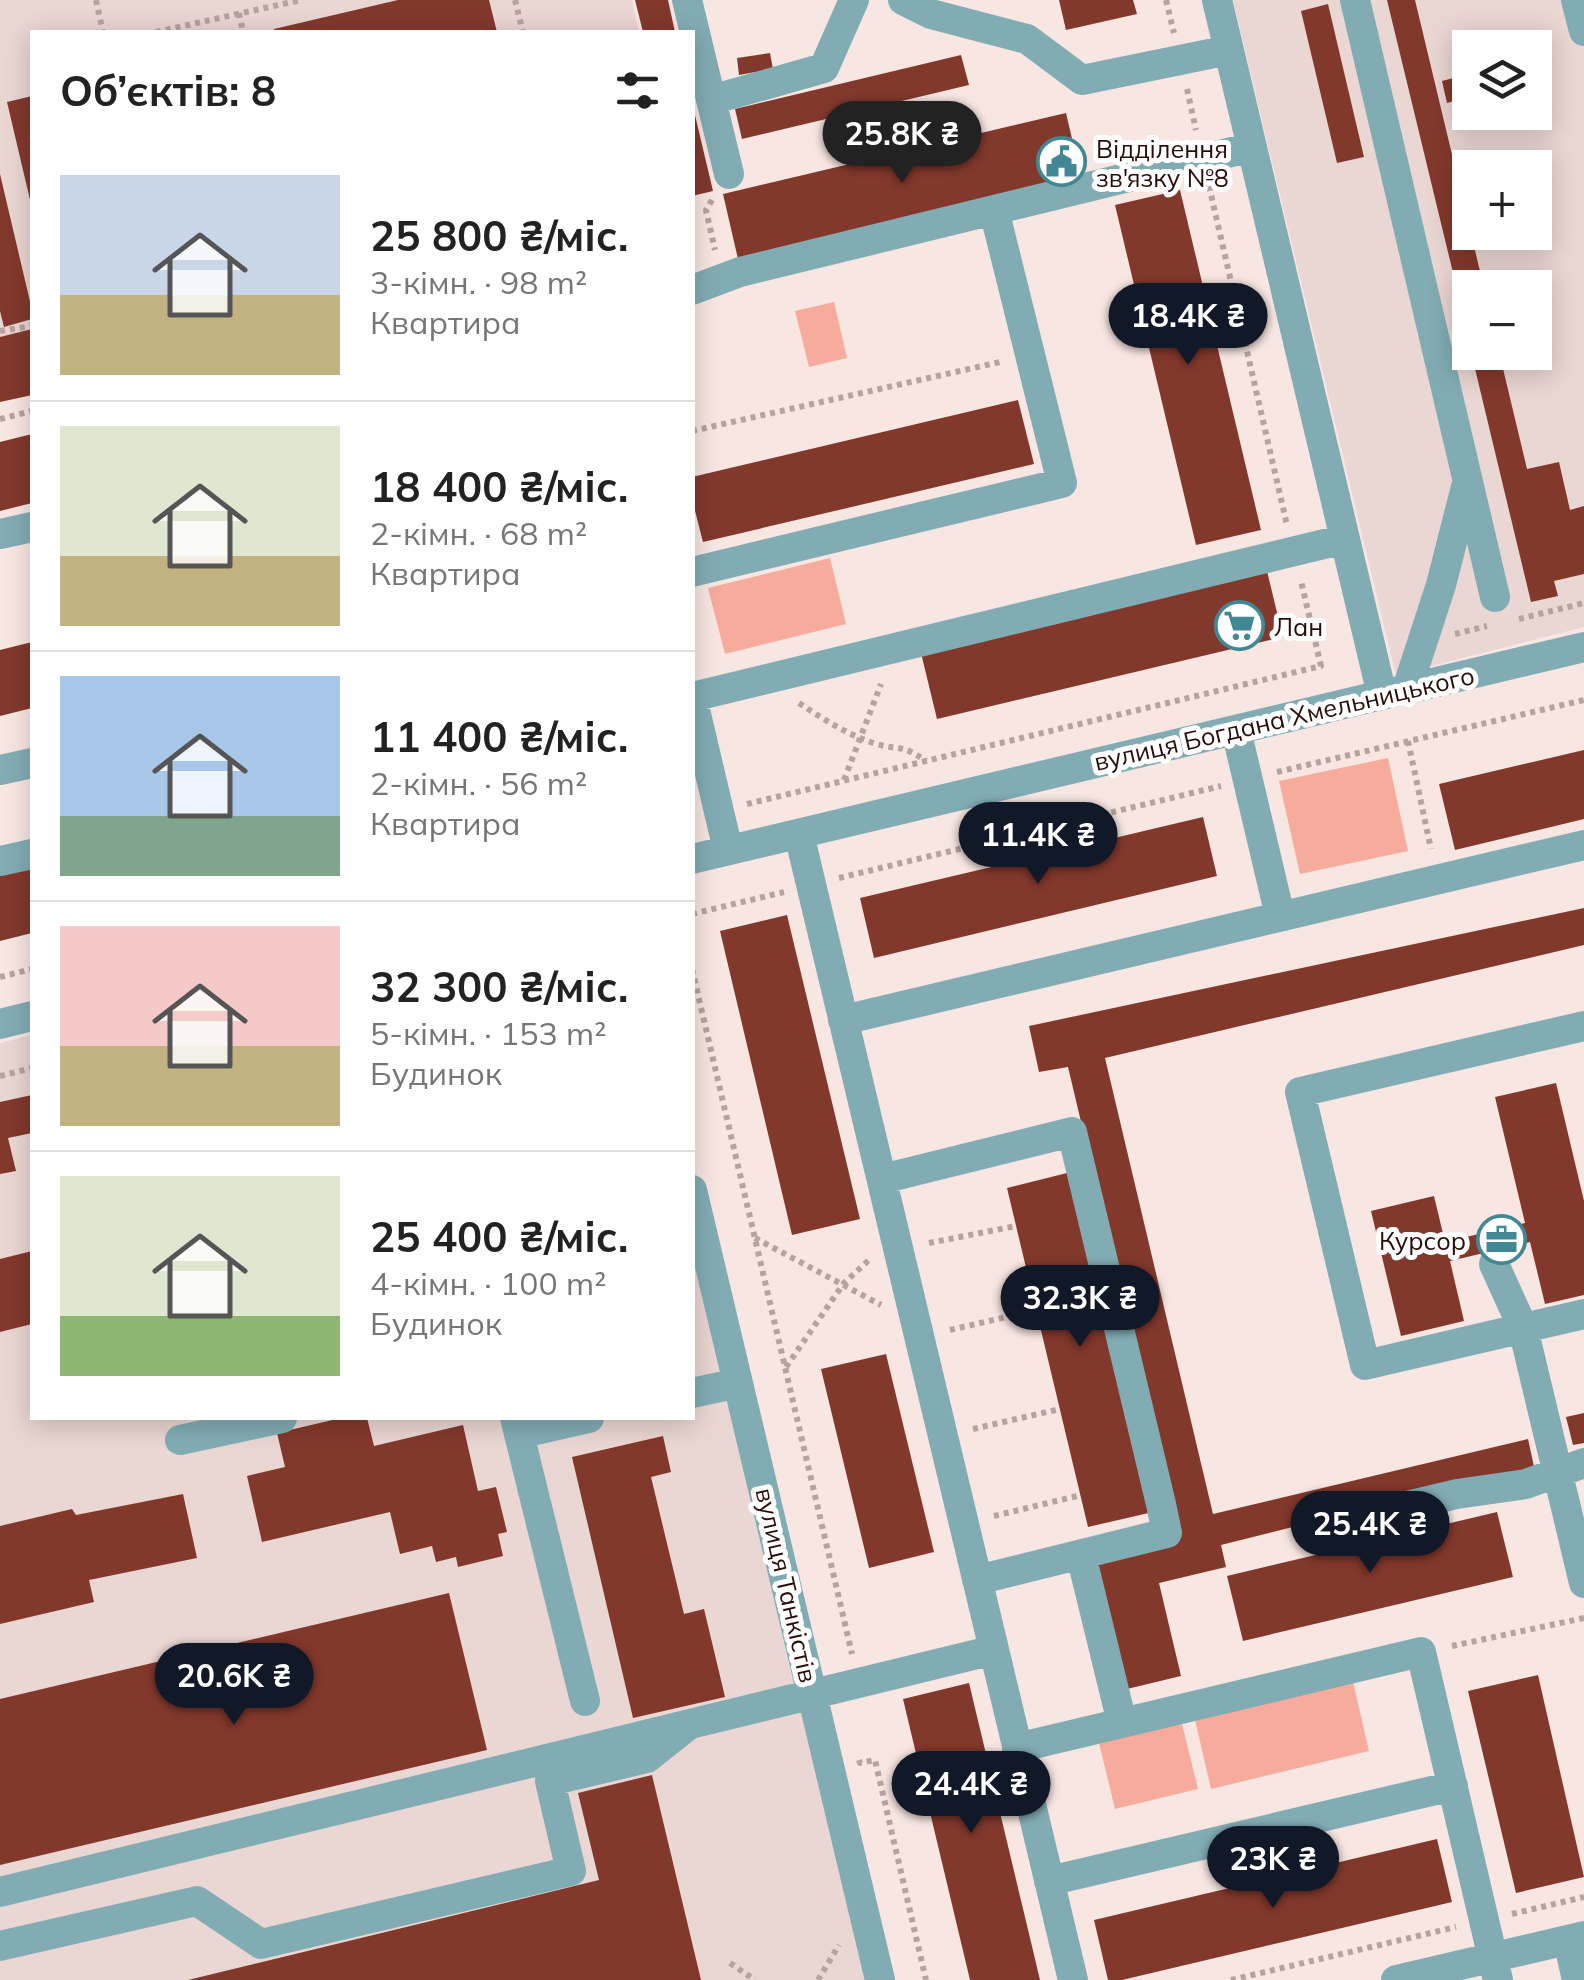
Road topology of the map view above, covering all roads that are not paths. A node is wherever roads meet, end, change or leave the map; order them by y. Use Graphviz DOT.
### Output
graph roads {
  1 [pos="686,0"];
  2 [pos="903,0"];
  3 [pos="1355,0"];
  4 [pos="1576,0"];
  5 [pos="1228,2"];
  6 [pos="850,6"];
  7 [pos="694,30"];
  8 [pos="1584,31"];
  9 [pos="695,36"];
  10 [pos="1228,50"];
  11 [pos="711,100"];
  12 [pos="1252,147"];
  13 [pos="729,174"];
  14 [pos="994,210"];
  15 [pos="695,289"];
  16 [pos="1468,480"];
  17 [pos="30,527"];
  18 [pos="0,534"];
  19 [pos="1345,539"];
  20 [pos="695,571"];
  21 [pos="1496,597"];
  22 [pos="1584,647"];
  23 [pos="1394,692"];
  24 [pos="695,696"];
  25 [pos="695,710"];
  26 [pos="1236,730"];
  27 [pos="30,763"];
  28 [pos="0,770"];
  29 [pos="799,834"];
  30 [pos="1584,845"];
  31 [pos="728,850"];
  32 [pos="30,854"];
  33 [pos="695,858"];
  34 [pos="0,861"];
  35 [pos="1280,916"];
  36 [pos="30,1016"];
  37 [pos="844,1020"];
  38 [pos="0,1024"];
  39 [pos="1584,1026"];
  40 [pos="882,1179"];
  41 [pos="695,1203"];
  42 [pos="1494,1264"];
  43 [pos="1584,1314"];
  44 [pos="1523,1328"];
  45 [pos="738,1383"];
  46 [pos="695,1393"];
  47 [pos="272,1420"];
  48 [pos="571,1420"];
  49 [pos="517,1426"];
  50 [pos="180,1439"];
  51 [pos="1571,1467"];
  52 [pos="1334,1523"];
  53 [pos="1082,1554"];
  54 [pos="977,1580"];
  55 [pos="1584,1584"];
  56 [pos="994,1650"];
  57 [pos="812,1692"];
  58 [pos="585,1701"];
  59 [pos="693,1722"];
  60 [pos="1122,1723"];
  61 [pos="1017,1748"];
  62 [pos="1453,1786"];
  63 [pos="1049,1881"];
  64 [pos="0,1892"];
  65 [pos="1576,1938"];
  66 [pos="0,1946"];
  67 [pos="1496,1968"];
  68 [pos="880,1980"];
  69 [pos="1073,1980"];
  70 [pos="1396,1980"];
  71 [pos="1577,1980"];
  1 -- 7 [label="street"];
  2 -- 10 [label="street"];
  3 -- 16 [label="street"];
  4 -- 8 [label="street"];
  5 -- 10 [label="street"];
  6 -- 11 [label="street"];
  9 -- 11 [label="street"];
  10 -- 12 [label="street"];
  11 -- 13 [label="street"];
  12 -- 14 [label="street"];
  12 -- 19 [label="street"];
  14 -- 15 [label="street"];
  14 -- 20 [label="street"];
  16 -- 21 [label="street"];
  16 -- 23 [label="street"];
  17 -- 18 [label="street"];
  19 -- 23 [label="street"];
  19 -- 24 [label="street"];
  22 -- 23 [label="street, вулиця Богдана Хмельницького"];
  23 -- 26 [label="street, вулиця Богдана Хмельницького"];
  25 -- 31 [label="street"];
  26 -- 29 [label="street, вулиця Богдана Хмельницького"];
  26 -- 35 [label="street"];
  27 -- 28 [label="street"];
  29 -- 31 [label="street, вулиця Богдана Хмельницького"];
  29 -- 37 [label="street"];
  30 -- 35 [label="street"];
  31 -- 33 [label="street, вулиця Богдана Хмельницького"];
  32 -- 34 [label="street"];
  35 -- 37 [label="street"];
  36 -- 38 [label="street"];
  37 -- 40 [label="street"];
  39 -- 44 [label="street"];
  40 -- 53 [label="street"];
  40 -- 54 [label="street"];
  41 -- 45 [label="street, вулиця Танкістів"];
  42 -- 44 [label="street"];
  43 -- 44 [label="street"];
  44 -- 51 [label="street"];
  45 -- 46 [label="street"];
  45 -- 57 [label="street, вулиця Танкістів"];
  47 -- 50 [label="street"];
  48 -- 49 [label="street"];
  49 -- 58 [label="street"];
  51 -- 52 [label="street"];
  51 -- 55 [label="street"];
  53 -- 54 [label="street"];
  53 -- 60 [label="street"];
  54 -- 56 [label="street"];
  56 -- 57 [label="street"];
  56 -- 61 [label="street"];
  57 -- 59 [label="street"];
  57 -- 68 [label="street, вулиця Танкістів"];
  59 -- 64 [label="street"];
  59 -- 66 [label="street"];
  60 -- 61 [label="street"];
  60 -- 62 [label="street"];
  61 -- 63 [label="street"];
  62 -- 63 [label="street"];
  62 -- 67 [label="street"];
  63 -- 69 [label="street"];
  65 -- 67 [label="street"];
  65 -- 71 [label="street"];
  67 -- 70 [label="street"];
}
